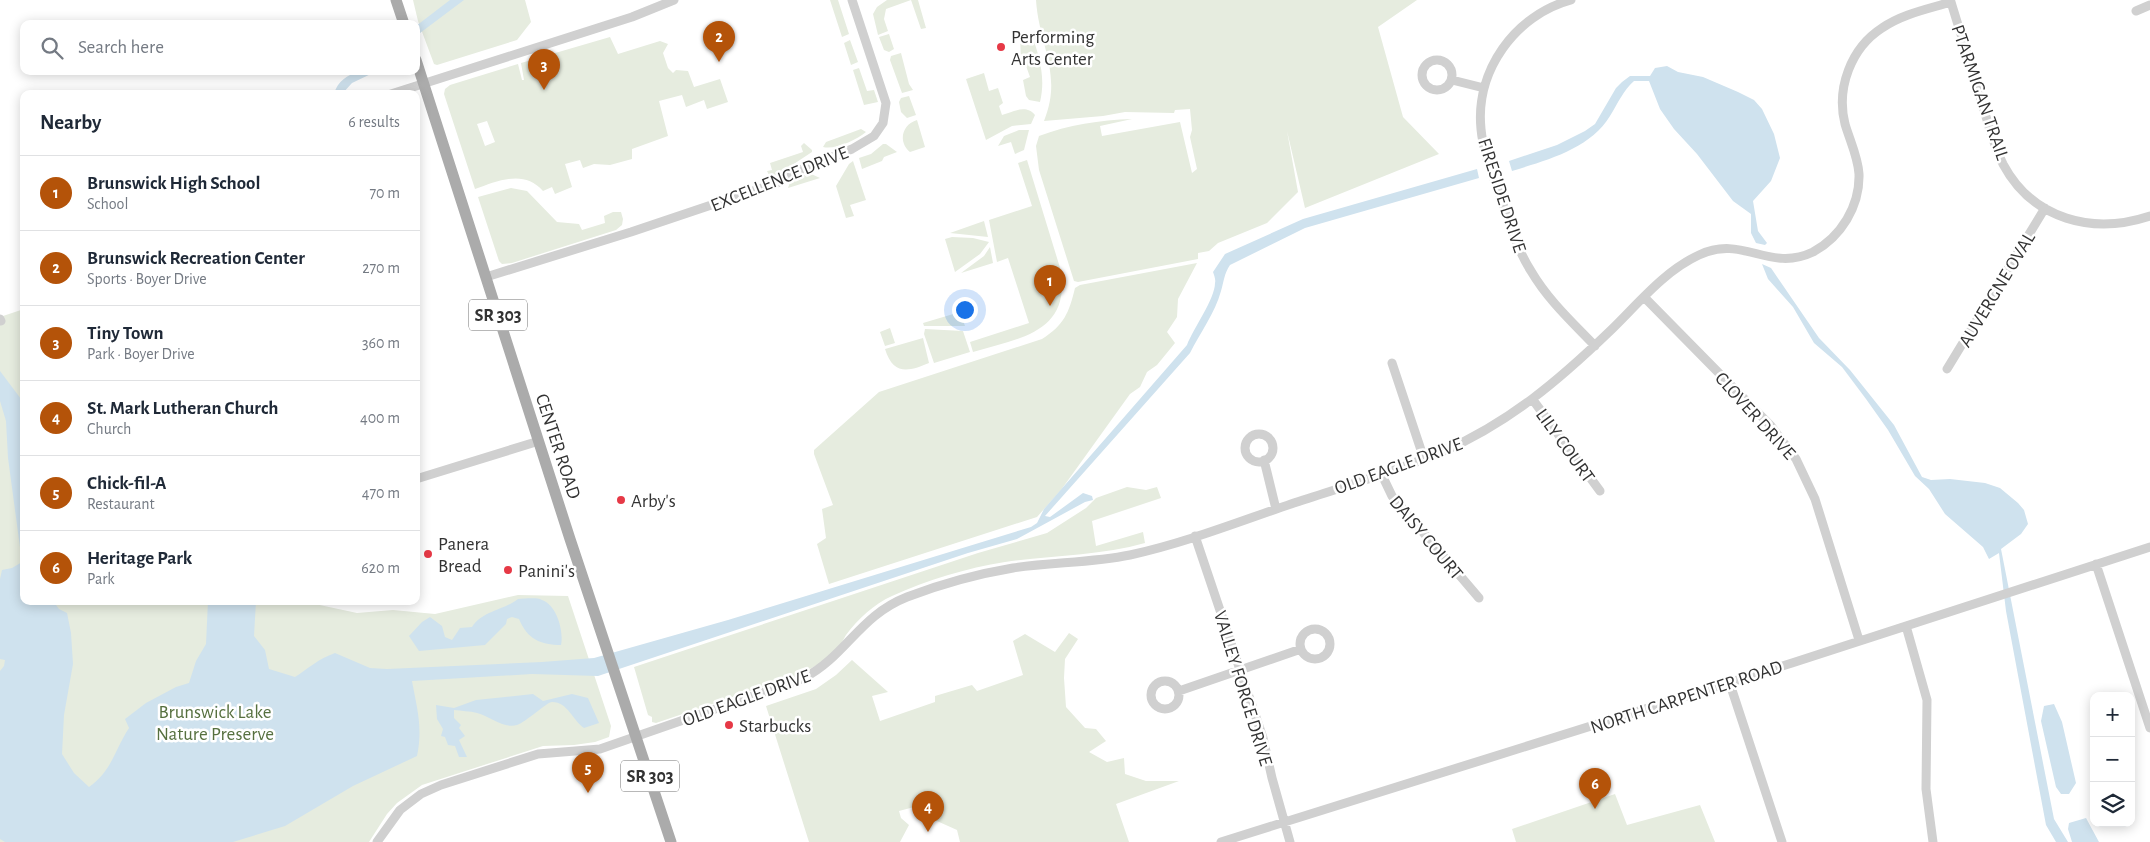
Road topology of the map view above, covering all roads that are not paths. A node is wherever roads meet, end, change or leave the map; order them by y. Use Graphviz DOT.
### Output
graph roads {
  1 [pos="396,0"];
  2 [pos="674,0"];
  3 [pos="852,0"];
  4 [pos="1567,1"];
  5 [pos="1951,2"];
  6 [pos="2150,5"];
  7 [pos="2136,11"];
  8 [pos="403,20"];
  9 [pos="420,71"];
  10 [pos="1452,80"];
  11 [pos="424,82"];
  12 [pos="1484,88"];
  13 [pos="402,90"];
  14 [pos="2045,208"];
  15 [pos="2150,216"];
  16 [pos="486,277"];
  17 [pos="1645,298"];
  18 [pos="1595,346"];
  19 [pos="1392,363"];
  20 [pos="1947,369"];
  21 [pos="1533,400"];
  22 [pos="539,441"];
  23 [pos="1264,460"];
  24 [pos="1424,460"];
  25 [pos="1381,474"];
  26 [pos="420,478"];
  27 [pos="1600,490"];
  28 [pos="1276,509"];
  29 [pos="1195,536"];
  30 [pos="2150,547"];
  31 [pos="2096,564"];
  32 [pos="1479,598"];
  33 [pos="1906,626"];
  34 [pos="1859,640"];
  35 [pos="1301,649"];
  36 [pos="1240,670"];
  37 [pos="1729,681"];
  38 [pos="1179,691"];
  39 [pos="2150,728"];
  40 [pos="637,736"];
  41 [pos="1284,823"];
  42 [pos="377,842"];
  43 [pos="671,842"];
  44 [pos="1222,842"];
  45 [pos="1290,842"];
  46 [pos="1782,842"];
  47 [pos="1933,842"];
  1 -- 8 [label="main road"];
  2 -- 11 [label="street"];
  3 -- 16 [label="street, EXCELLENCE DRIVE"];
  4 -- 12 [label="street, FIRESIDE DRIVE"];
  5 -- 14 [label="street, PTARMIGAN TRAIL"];
  5 -- 17 [label="street, OLD EAGLE DRIVE"];
  6 -- 7 [label="street"];
  9 -- 11 [label="main road, CENTER ROAD / SR 303"];
  10 -- 12 [label="street"];
  11 -- 13 [label="street"];
  11 -- 16 [label="main road, CENTER ROAD / SR 303"];
  12 -- 18 [label="street, FIRESIDE DRIVE"];
  14 -- 15 [label="street, PTARMIGAN TRAIL"];
  14 -- 20 [label="street, AUVERGNE OVAL"];
  16 -- 22 [label="main road, CENTER ROAD / SR 303"];
  17 -- 18 [label="street, OLD EAGLE DRIVE"];
  17 -- 34 [label="street, CLOVER DRIVE"];
  18 -- 21 [label="street, OLD EAGLE DRIVE"];
  19 -- 24 [label="street"];
  21 -- 24 [label="street, OLD EAGLE DRIVE"];
  21 -- 27 [label="street, LILY COURT"];
  22 -- 26 [label="street"];
  22 -- 40 [label="main road, CENTER ROAD / SR 303"];
  23 -- 28 [label="street"];
  24 -- 25 [label="street, OLD EAGLE DRIVE"];
  25 -- 28 [label="street, OLD EAGLE DRIVE"];
  25 -- 32 [label="street, DAISY COURT"];
  28 -- 29 [label="street, OLD EAGLE DRIVE"];
  29 -- 36 [label="street, VALLEY FORGE DRIVE"];
  29 -- 40 [label="street, OLD EAGLE DRIVE"];
  30 -- 31 [label="street, NORTH CARPENTER ROAD"];
  31 -- 33 [label="street, NORTH CARPENTER ROAD"];
  31 -- 39 [label="street"];
  33 -- 34 [label="street, NORTH CARPENTER ROAD"];
  33 -- 47 [label="street"];
  34 -- 37 [label="street, NORTH CARPENTER ROAD"];
  35 -- 36 [label="street"];
  36 -- 38 [label="street"];
  36 -- 41 [label="street, VALLEY FORGE DRIVE"];
  37 -- 41 [label="street, NORTH CARPENTER ROAD"];
  37 -- 46 [label="street"];
  40 -- 42 [label="street, OLD EAGLE DRIVE"];
  40 -- 43 [label="main road, CENTER ROAD / SR 303"];
  41 -- 44 [label="street, NORTH CARPENTER ROAD"];
  41 -- 45 [label="street, VALLEY FORGE DRIVE"];
}
